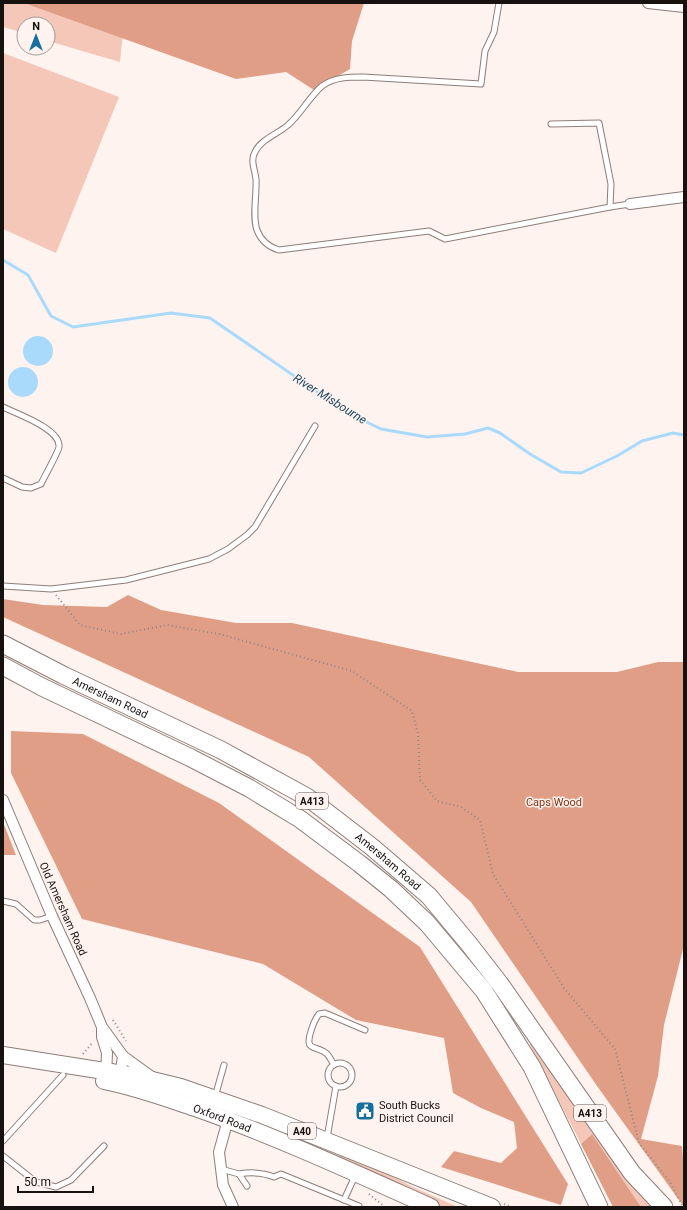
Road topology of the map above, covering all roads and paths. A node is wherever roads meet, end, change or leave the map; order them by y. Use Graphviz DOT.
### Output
graph roads {
  1 [pos="499,3"];
  2 [pos="648,3"];
  3 [pos="684,7"];
  4 [pos="551,124"];
  5 [pos="684,197"];
  6 [pos="630,204"];
  7 [pos="610,207"];
  8 [pos="3,407"];
  9 [pos="315,426"];
  10 [pos="3,478"];
  11 [pos="3,586"];
  12 [pos="51,589"];
  13 [pos="3,644"];
  14 [pos="3,666"];
  15 [pos="3,800"];
  16 [pos="3,901"];
  17 [pos="52,916"];
  18 [pos="102,1026"];
  19 [pos="366,1030"];
  20 [pos="3,1055"];
  21 [pos="123,1056"];
  22 [pos="3,1064"];
  23 [pos="224,1065"];
  24 [pos="334,1065"];
  25 [pos="63,1075"];
  26 [pos="113,1078"];
  27 [pos="160,1082"];
  28 [pos="336,1086"];
  29 [pos="214,1098"];
  30 [pos="233,1104"];
  31 [pos="228,1120"];
  32 [pos="3,1141"];
  33 [pos="327,1141"];
  34 [pos="104,1146"];
  35 [pos="3,1156"];
  36 [pos="327,1161"];
  37 [pos="221,1169"];
  38 [pos="356,1173"];
  39 [pos="238,1174"];
  40 [pos="247,1186"];
  41 [pos="344,1200"];
  42 [pos="359,1206"];
  43 [pos="233,1207"];
  44 [pos="431,1207"];
  45 [pos="489,1207"];
  46 [pos="599,1207"];
  47 [pos="664,1207"];
  48 [pos="682,1207"];
  1 -- 7 [label="lane"];
  2 -- 3 [label="street"];
  4 -- 7 [label="lane"];
  5 -- 6 [label="street"];
  6 -- 7 [label="lane"];
  8 -- 10 [label="lane"];
  9 -- 12 [label="lane"];
  11 -- 12 [label="lane"];
  12 -- 48 [label="path"];
  13 -- 47 [label="highway, Amersham Road / A413"];
  14 -- 46 [label="highway, A413"];
  15 -- 17 [label="street, Old Amersham Road"];
  16 -- 17 [label="lane"];
  17 -- 18 [label="street, Old Amersham Road"];
  18 -- 21 [label="street, Old Amersham Road"];
  18 -- 26 [label="street, Old Amersham Road"];
  19 -- 24 [label="lane"];
  20 -- 26 [label="main road, A40"];
  21 -- 26 [label="street"];
  21 -- 27 [label="street, Old Amersham Road"];
  22 -- 25 [label="main road, Oxford Road / A40"];
  23 -- 29 [label="lane"];
  24 -- 28 [label="lane"];
  24 -- 28 [label="lane"];
  25 -- 26 [label="main road, Oxford Road / A40"];
  25 -- 32 [label="lane"];
  26 -- 27 [label="main road, A40"];
  26 -- 31 [label="main road, Oxford Road / A40"];
  27 -- 29 [label="main road, A40"];
  28 -- 33 [label="lane"];
  29 -- 30 [label="main road, A40"];
  30 -- 31 [label="street"];
  30 -- 33 [label="main road, A40"];
  31 -- 36 [label="main road, Oxford Road / A40"];
  31 -- 37 [label="street"];
  33 -- 36 [label="main road"];
  33 -- 45 [label="main road, A40"];
  34 -- 35 [label="lane"];
  36 -- 38 [label="main road, Oxford Road / A40"];
  37 -- 39 [label="lane"];
  37 -- 43 [label="street"];
  38 -- 41 [label="lane"];
  38 -- 44 [label="main road, Oxford Road / A40"];
  39 -- 40 [label="lane"];
  39 -- 41 [label="lane"];
  41 -- 42 [label="lane"];
}
